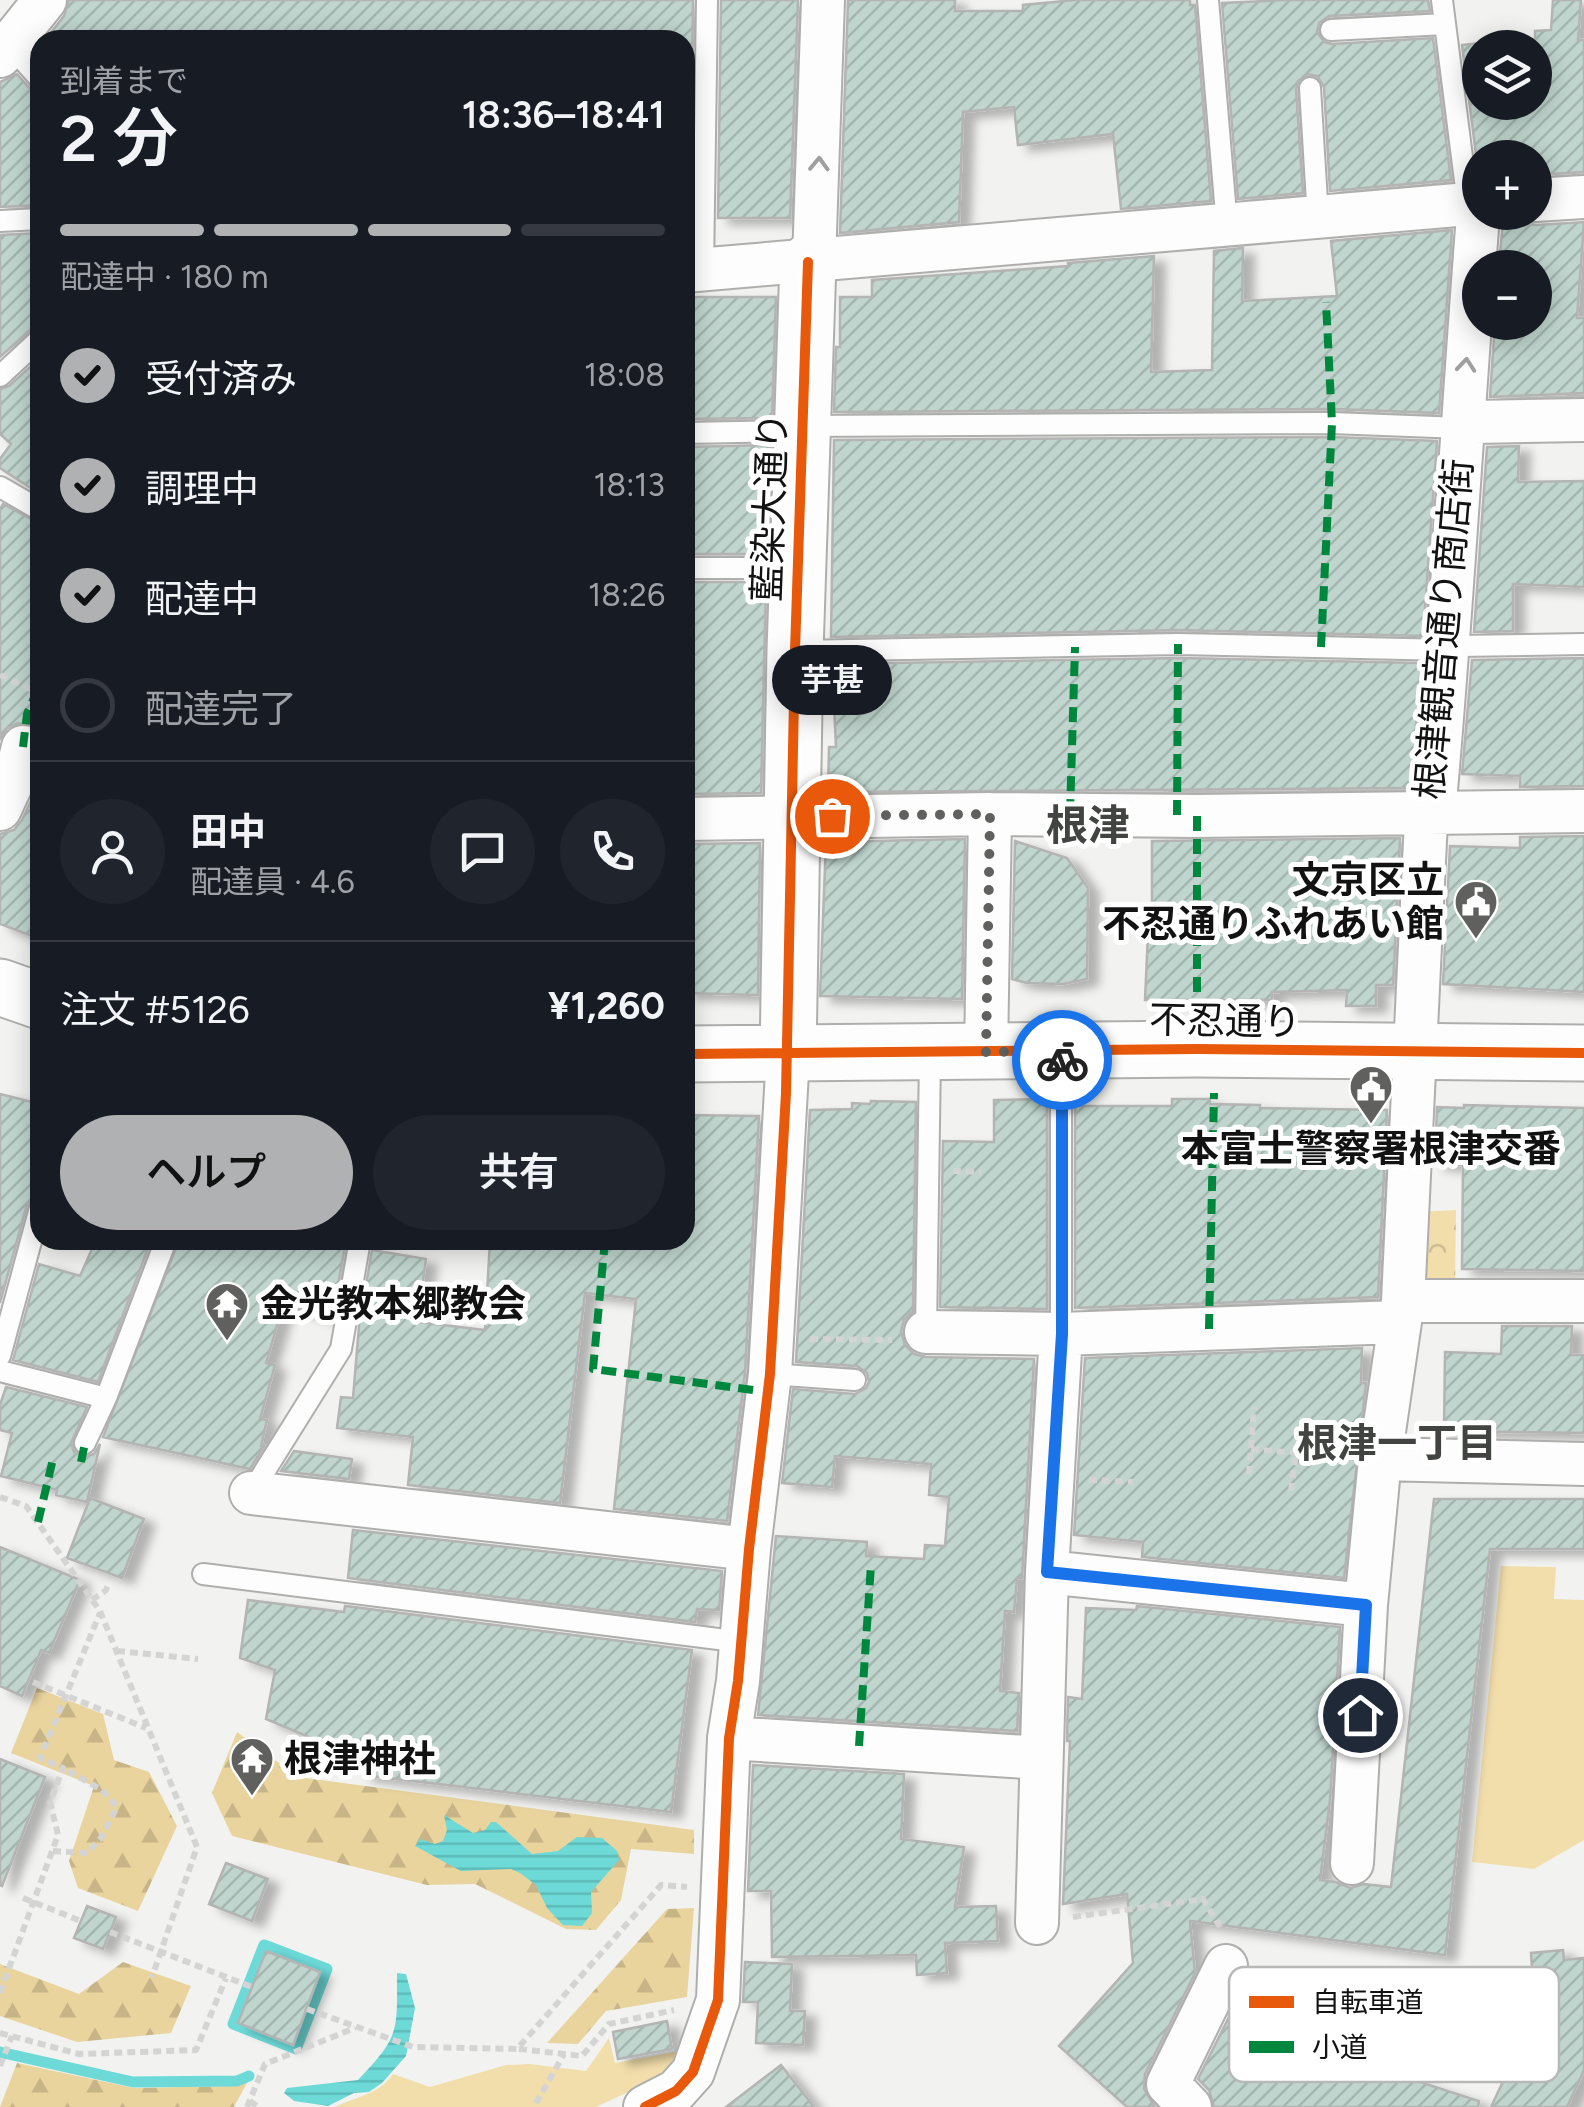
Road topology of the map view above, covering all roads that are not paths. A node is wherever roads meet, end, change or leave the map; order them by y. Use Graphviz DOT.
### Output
graph roads {
  1 [pos="45,0"];
  2 [pos="707,0"];
  3 [pos="823,0"];
  4 [pos="1208,0"];
  5 [pos="1442,0"];
  6 [pos="1445,24"];
  7 [pos="1330,30"];
  8 [pos="3,45"];
  9 [pos="30,70"];
  10 [pos="1310,88"];
  11 [pos="1465,140"];
  12 [pos="1584,196"];
  13 [pos="1552,199"];
  14 [pos="1462,204"];
  15 [pos="1318,218"];
  16 [pos="30,220"];
  17 [pos="0,221"];
  18 [pos="1227,226"];
  19 [pos="1474,230"];
  20 [pos="695,249"];
  21 [pos="812,262"];
  22 [pos="695,270"];
  23 [pos="30,348"];
  24 [pos="0,376"];
  25 [pos="1584,420"];
  26 [pos="1461,428"];
  27 [pos="803,429"];
  28 [pos="695,433"];
  29 [pos="0,487"];
  30 [pos="30,504"];
  31 [pos="695,568"];
  32 [pos="798,568"];
  33 [pos="1584,644"];
  34 [pos="1449,650"];
  35 [pos="795,651"];
  36 [pos="30,750"];
  37 [pos="0,809"];
  38 [pos="1433,810"];
  39 [pos="1584,810"];
  40 [pos="990,814"];
  41 [pos="792,817"];
  42 [pos="695,819"];
  43 [pos="0,987"];
  44 [pos="30,998"];
  45 [pos="1062,1051"];
  46 [pos="986,1052"];
  47 [pos="1584,1053"];
  48 [pos="695,1054"];
  49 [pos="788,1054"];
  50 [pos="930,1054"];
  51 [pos="1414,1054"];
  52 [pos="30,1245"];
  53 [pos="162,1250"];
  54 [pos="358,1250"];
  55 [pos="1584,1301"];
  56 [pos="1400,1312"];
  57 [pos="926,1332"];
  58 [pos="1062,1334"];
  59 [pos="0,1356"];
  60 [pos="771,1356"];
  61 [pos="0,1371"];
  62 [pos="855,1380"];
  63 [pos="106,1398"];
  64 [pos="85,1443"];
  65 [pos="1380,1458"];
  66 [pos="1584,1464"];
  67 [pos="252,1493"];
  68 [pos="749,1549"];
  69 [pos="1047,1572"];
  70 [pos="202,1574"];
  71 [pos="1366,1605"];
  72 [pos="742,1642"];
  73 [pos="729,1738"];
  74 [pos="1041,1758"];
  75 [pos="1352,1863"];
  76 [pos="1037,1922"];
  77 [pos="1226,1966"];
  78 [pos="646,2107"];
  79 [pos="1190,2107"];
  1 -- 8 [label="street"];
  2 -- 20 [label="lane"];
  21 -- 3 [label="street, one-way"];
  4 -- 18 [label="lane"];
  5 -- 6 [label="lane"];
  6 -- 7 [label="lane"];
  6 -- 11 [label="lane"];
  8 -- 9 [label="lane"];
  10 -- 15 [label="lane"];
  12 -- 13 [label="street"];
  14 -- 15 [label="street"];
  15 -- 18 [label="street"];
  16 -- 17 [label="lane"];
  18 -- 21 [label="street"];
  26 -- 19 [label="street, 根津観音通り商店街, one-way"];
  21 -- 22 [label="street"];
  21 -- 27 [label="main road, 藍染大通り"];
  23 -- 24 [label="lane"];
  25 -- 26 [label="street"];
  26 -- 27 [label="lane"];
  26 -- 34 [label="street, 根津観音通り商店街"];
  27 -- 28 [label="lane"];
  27 -- 32 [label="main road, 藍染大通り"];
  29 -- 30 [label="lane"];
  31 -- 32 [label="lane"];
  32 -- 35 [label="main road, 藍染大通り"];
  33 -- 34 [label="lane"];
  34 -- 35 [label="lane"];
  34 -- 38 [label="street, 根津観音通り商店街"];
  35 -- 41 [label="main road, 藍染大通り"];
  36 -- 37 [label="street"];
  38 -- 39 [label="street"];
  38 -- 40 [label="street"];
  38 -- 51 [label="street, 根津観音通り商店街"];
  40 -- 41 [label="street"];
  40 -- 46 [label="street"];
  41 -- 42 [label="street"];
  41 -- 49 [label="main road, 藍染大通り"];
  43 -- 44 [label="main road"];
  45 -- 46 [label="main road, 不忍通り"];
  45 -- 51 [label="main road, 不忍通り"];
  45 -- 58 [label="lane"];
  46 -- 50 [label="main road, 不忍通り"];
  47 -- 51 [label="main road, 不忍通り"];
  48 -- 49 [label="main road, 不忍通り"];
  49 -- 50 [label="main road, 不忍通り"];
  49 -- 60 [label="street"];
  50 -- 57 [label="lane"];
  51 -- 56 [label="street, 根津観音通り商店街"];
  52 -- 59 [label="lane"];
  53 -- 63 [label="lane"];
  54 -- 67 [label="lane"];
  55 -- 56 [label="street"];
  56 -- 58 [label="street"];
  56 -- 65 [label="street, 根津観音通り商店街"];
  57 -- 58 [label="street"];
  58 -- 69 [label="street"];
  60 -- 62 [label="lane"];
  60 -- 68 [label="street"];
  61 -- 63 [label="lane"];
  63 -- 64 [label="lane"];
  65 -- 66 [label="street"];
  65 -- 71 [label="street, 根津観音通り商店街"];
  67 -- 68 [label="street"];
  68 -- 72 [label="street"];
  69 -- 71 [label="street"];
  69 -- 74 [label="street"];
  70 -- 72 [label="lane"];
  71 -- 75 [label="street, 根津観音通り商店街"];
  72 -- 73 [label="street"];
  73 -- 74 [label="street"];
  73 -- 78 [label="street"];
  74 -- 76 [label="street"];
  77 -- 79 [label="street"];
}
